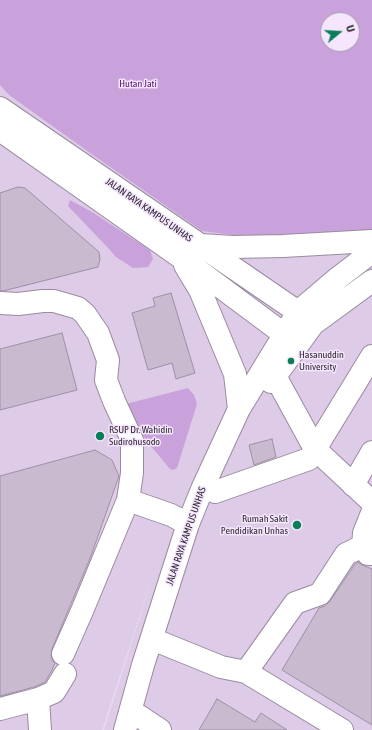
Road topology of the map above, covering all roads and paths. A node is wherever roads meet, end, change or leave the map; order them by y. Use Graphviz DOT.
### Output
graph roads {
  1 [pos="0,108"];
  2 [pos="0,130"];
  3 [pos="372,241"];
  4 [pos="198,244"];
  5 [pos="372,252"];
  6 [pos="179,256"];
  7 [pos="372,281"];
  8 [pos="0,303"];
  9 [pos="306,318"];
  10 [pos="292,339"];
  11 [pos="372,356"];
  12 [pos="275,376"];
  13 [pos="239,409"];
  14 [pos="372,452"];
  15 [pos="312,454"];
  16 [pos="353,485"];
  17 [pos="215,492"];
  18 [pos="128,500"];
  19 [pos="372,510"];
  20 [pos="195,518"];
  21 [pos="367,550"];
  22 [pos="162,643"];
  23 [pos="246,672"];
  24 [pos="38,699"];
  25 [pos="0,708"];
  26 [pos="133,725"];
  27 [pos="40,730"];
  28 [pos="160,730"];
  29 [pos="342,730"];
  1 -- 4 [label="street, JALAN RAYA KAMPUS UNHAS"];
  2 -- 6 [label="street, JALAN RAYA KAMPUS UNHAS"];
  3 -- 4 [label="street"];
  4 -- 9 [label="street, JALAN RAYA KAMPUS UNHAS"];
  5 -- 9 [label="street, JALAN RAYA KAMPUS UNHAS"];
  6 -- 10 [label="street, JALAN RAYA KAMPUS UNHAS"];
  6 -- 13 [label="street"];
  7 -- 9 [label="street, JALAN RAYA KAMPUS UNHAS"];
  8 -- 18 [label="street"];
  9 -- 10 [label="street, JALAN RAYA KAMPUS UNHAS"];
  10 -- 12 [label="street, JALAN RAYA KAMPUS UNHAS"];
  10 -- 13 [label="street, JALAN RAYA KAMPUS UNHAS"];
  11 -- 15 [label="street"];
  12 -- 15 [label="street"];
  12 -- 17 [label="street, JALAN RAYA KAMPUS UNHAS"];
  13 -- 20 [label="street, JALAN RAYA KAMPUS UNHAS"];
  14 -- 16 [label="street"];
  15 -- 16 [label="street"];
  15 -- 17 [label="street"];
  15 -- 19 [label="street"];
  16 -- 19 [label="street"];
  17 -- 20 [label="street, JALAN RAYA KAMPUS UNHAS"];
  18 -- 20 [label="street"];
  18 -- 24 [label="street"];
  19 -- 21 [label="street"];
  20 -- 22 [label="street, JALAN RAYA KAMPUS UNHAS"];
  20 -- 26 [label="street, JALAN RAYA KAMPUS UNHAS"];
  21 -- 23 [label="street"];
  22 -- 23 [label="street"];
  22 -- 26 [label="street, JALAN RAYA KAMPUS UNHAS"];
  23 -- 29 [label="street"];
  24 -- 25 [label="street"];
  24 -- 27 [label="street"];
  26 -- 28 [label="street"];
}
